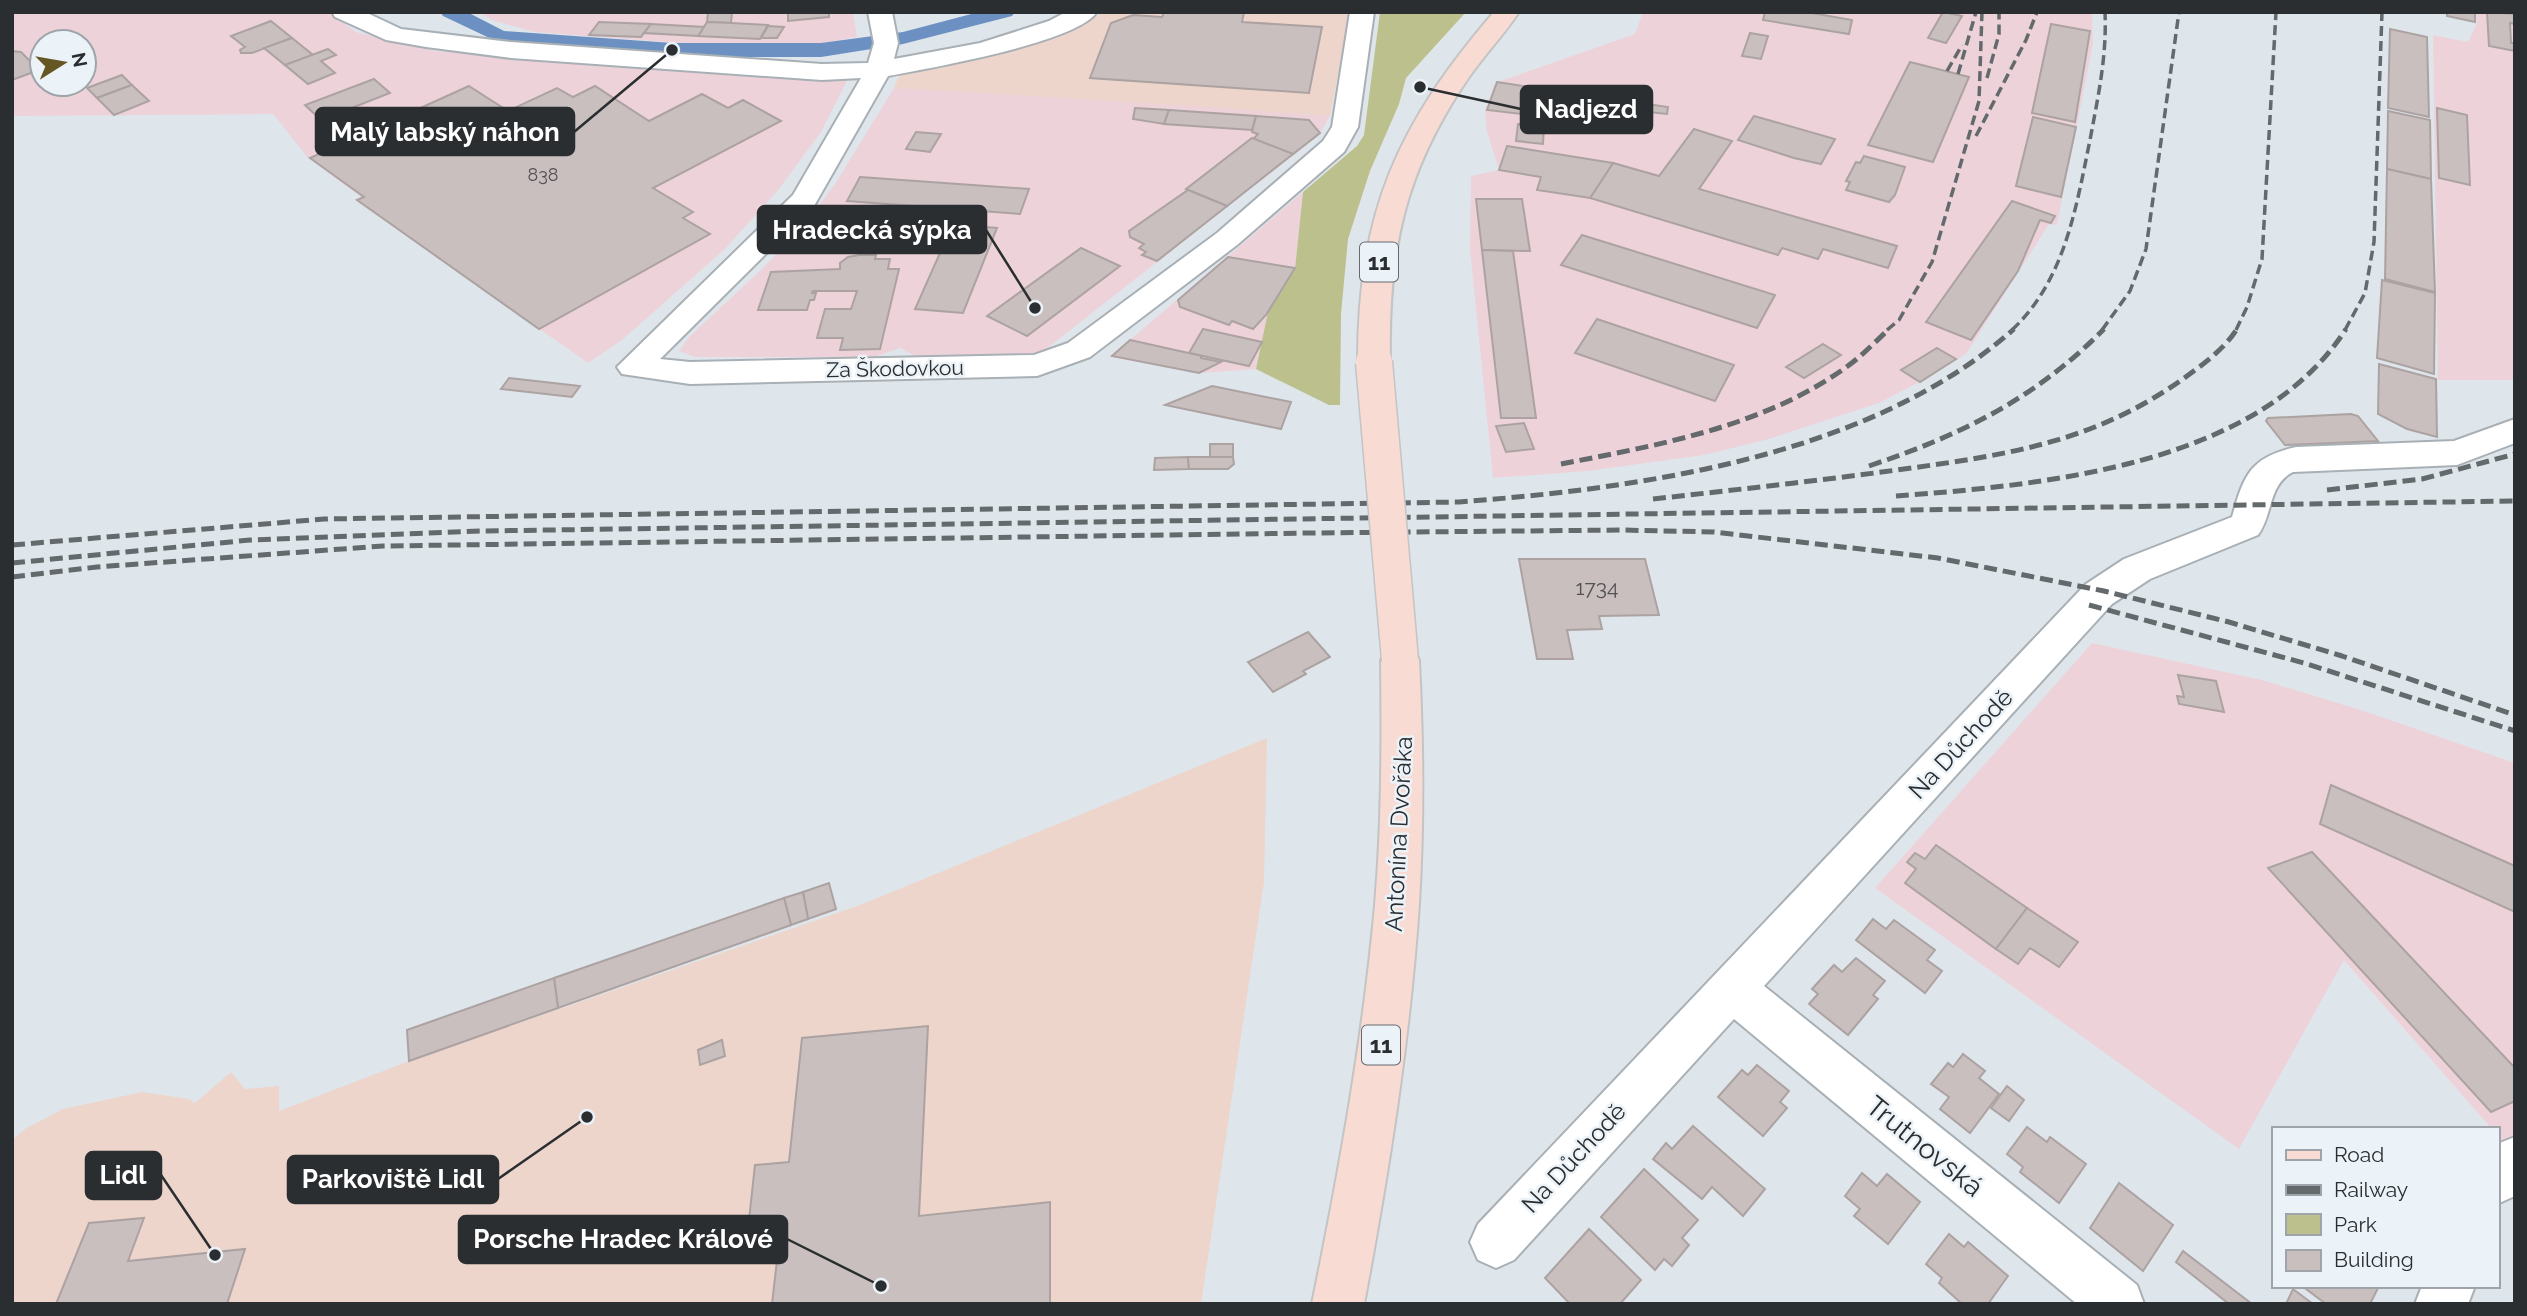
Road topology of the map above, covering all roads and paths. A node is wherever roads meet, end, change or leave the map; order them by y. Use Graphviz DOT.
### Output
graph roads {
  1 [pos="344,12"];
  2 [pos="1085,12"];
  3 [pos="1362,12"];
  4 [pos="1507,12"];
  5 [pos="882,38"];
  6 [pos="2515,430"];
  7 [pos="1732,989"];
  8 [pos="2515,1162"];
  9 [pos="2499,1174"];
  10 [pos="1496,1242"];
  11 [pos="2448,1288"];
  12 [pos="1338,1304"];
  13 [pos="2118,1304"];
  14 [pos="2441,1304"];
  1 -- 5 [label="street"];
  2 -- 5 [label="street"];
  3 -- 5 [label="street, Za Škodovkou"];
  4 -- 12 [label="main road, Antonína Dvořáka / 11, bridge"];
  6 -- 7 [label="street, Na Důchodě"];
  7 -- 10 [label="street, Na Důchodě"];
  7 -- 13 [label="street, Trutnovská"];
  8 -- 9 [label="street"];
  11 -- 14 [label="street"];
}
